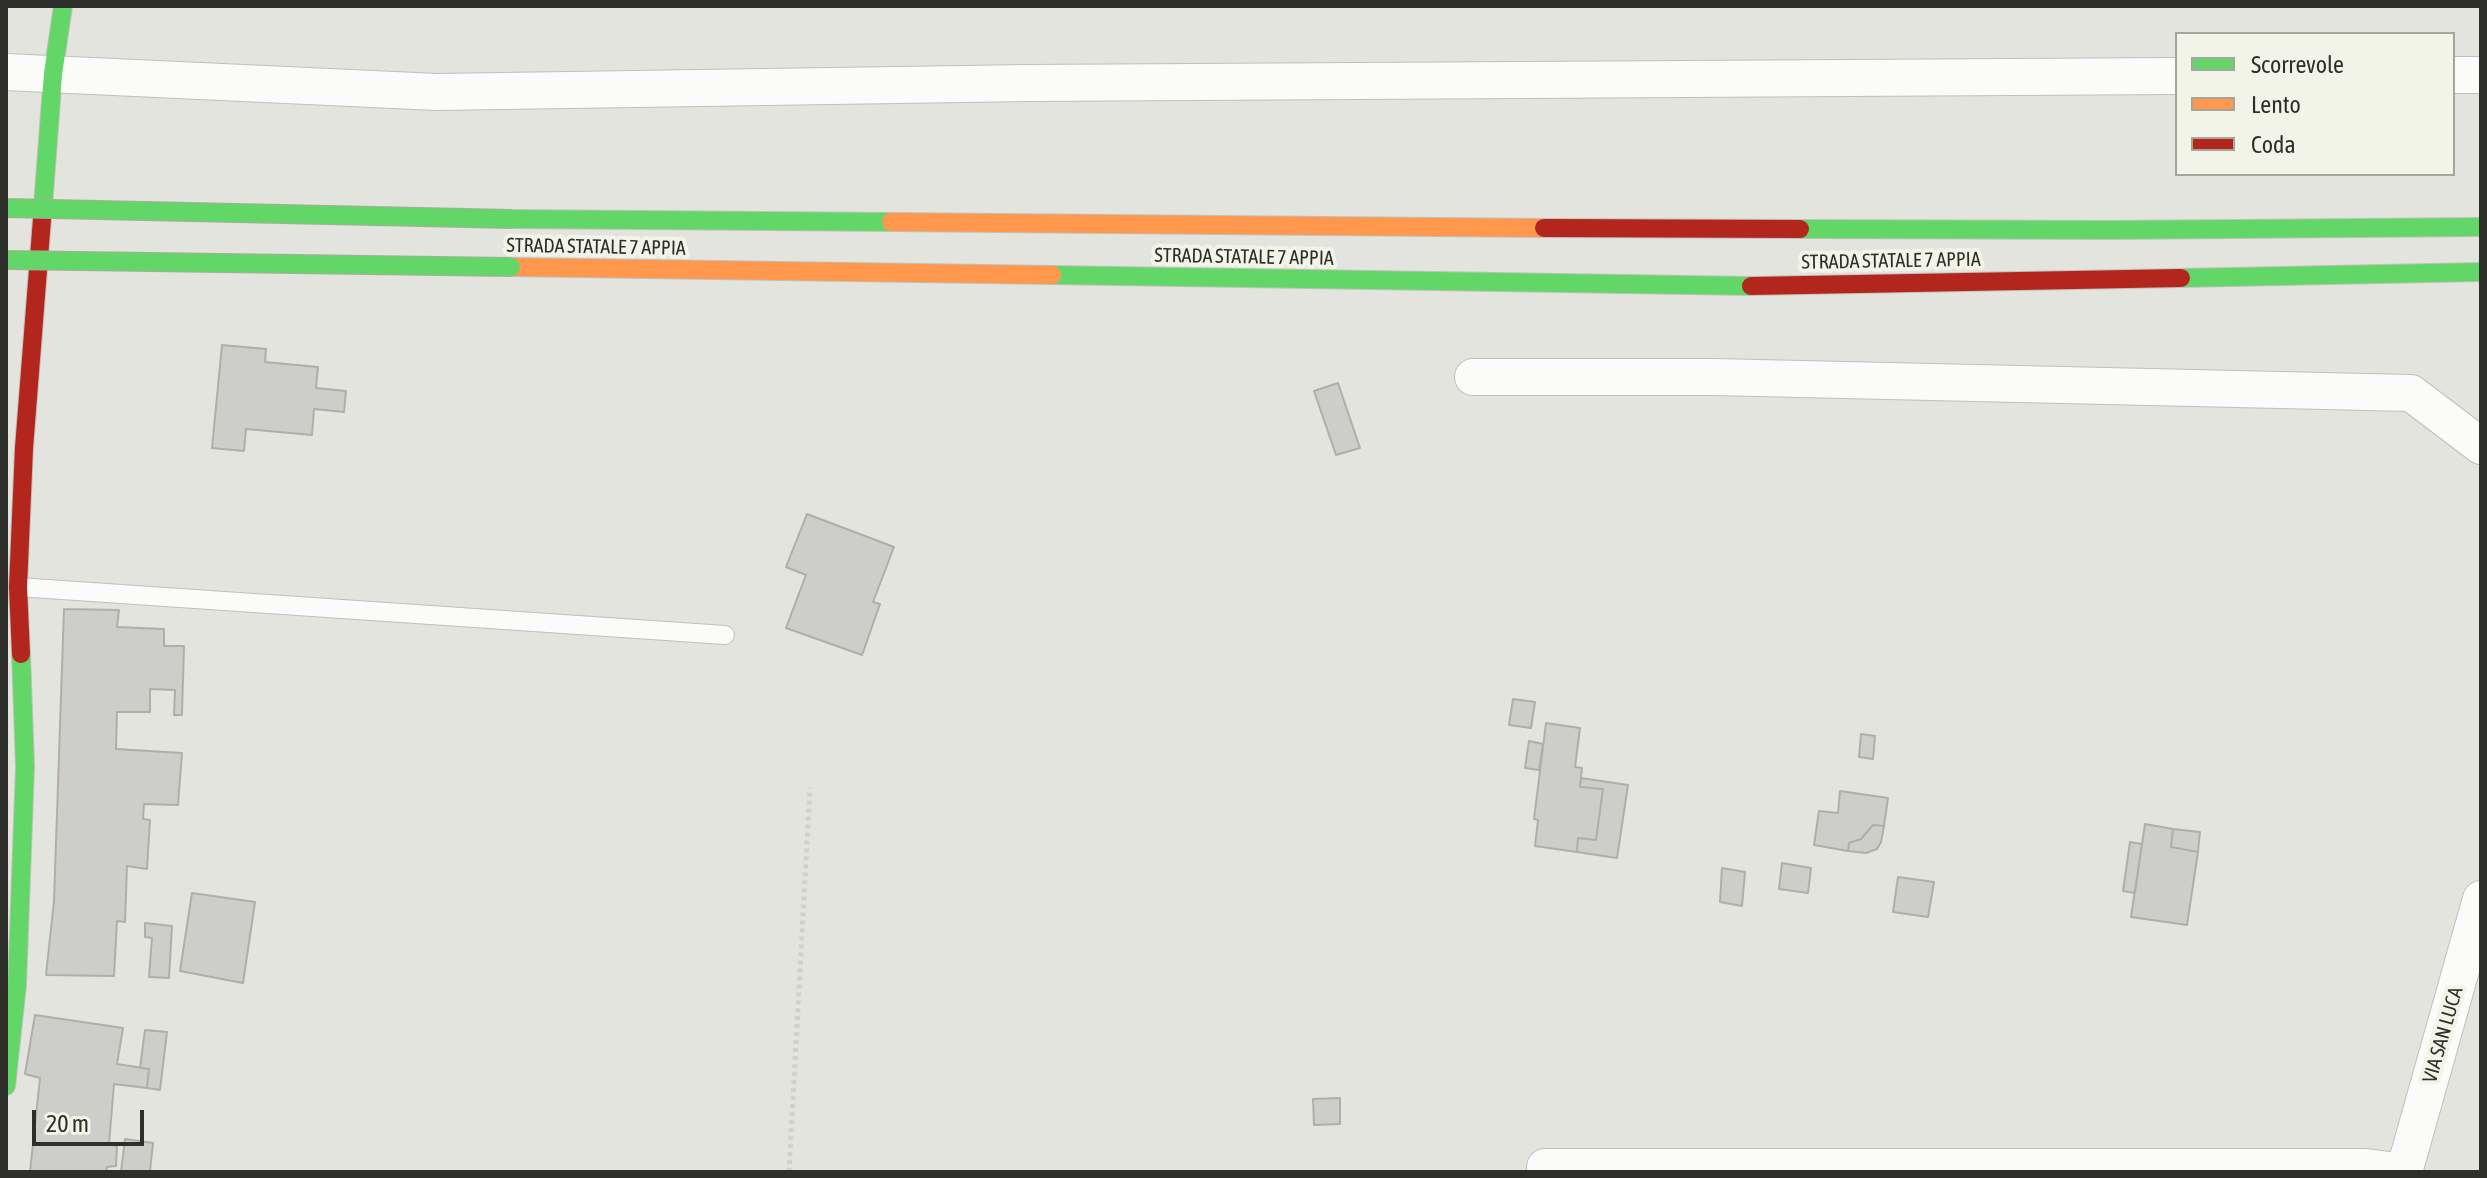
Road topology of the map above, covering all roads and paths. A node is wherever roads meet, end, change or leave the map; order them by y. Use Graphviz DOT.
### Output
graph roads {
  1 [pos="63,6"];
  2 [pos="6,72"];
  3 [pos="53,74"];
  4 [pos="2455,75"];
  5 [pos="2481,75"];
  6 [pos="2175,76"];
  7 [pos="6,208"];
  8 [pos="2481,227"];
  9 [pos="6,260"];
  10 [pos="2481,272"];
  11 [pos="1473,377"];
  12 [pos="2481,446"];
  13 [pos="18,587"];
  14 [pos="725,635"];
  15 [pos="810,788"];
  16 [pos="2481,899"];
  17 [pos="6,1086"];
  18 [pos="1545,1167"];
  19 [pos="789,1172"];
  20 [pos="2404,1172"];
  1 -- 3 [label="main road"];
  2 -- 3 [label="street"];
  3 -- 6 [label="street"];
  3 -- 13 [label="main road"];
  4 -- 5 [label="street"];
  7 -- 8 [label="main road, STRADA STATALE 7 APPIA, bridge"];
  9 -- 10 [label="main road, STRADA STATALE 7 APPIA, bridge"];
  11 -- 12 [label="street"];
  13 -- 14 [label="lane"];
  13 -- 17 [label="main road"];
  15 -- 19 [label="path"];
  16 -- 20 [label="street, VIA SAN LUCA"];
  18 -- 20 [label="street"];
}
